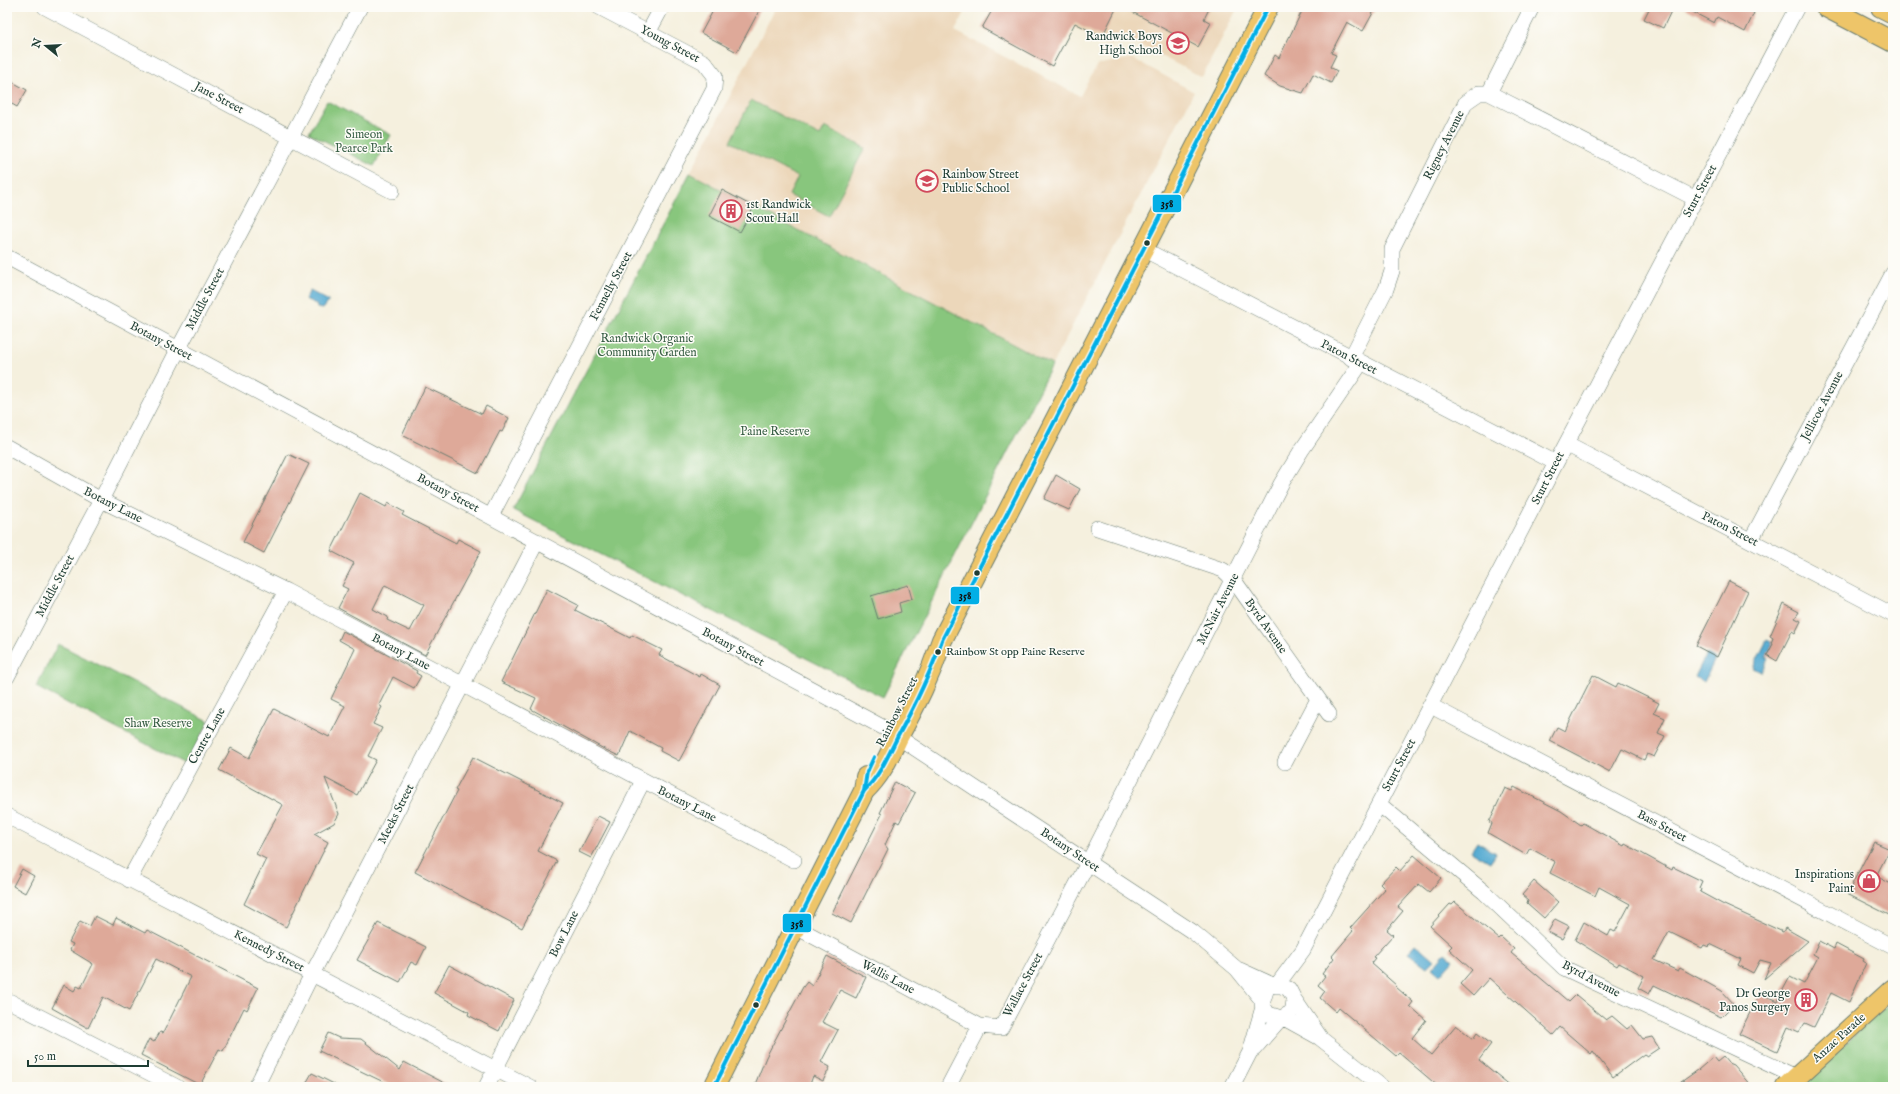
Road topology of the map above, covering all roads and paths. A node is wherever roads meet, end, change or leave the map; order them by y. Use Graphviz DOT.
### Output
graph roads {
  1 [pos="45,7"];
  2 [pos="360,7"];
  3 [pos="599,7"];
  4 [pos="662,7"];
  5 [pos="1268,7"];
  6 [pos="1532,7"];
  7 [pos="1797,7"];
  8 [pos="1826,7"];
  9 [pos="1881,7"];
  10 [pos="1893,13"];
  11 [pos="648,33"];
  12 [pos="1893,42"];
  13 [pos="715,76"];
  14 [pos="1489,93"];
  15 [pos="292,136"];
  16 [pos="392,191"];
  17 [pos="1696,199"];
  18 [pos="1143,249"];
  19 [pos="7,257"];
  20 [pos="1893,272"];
  21 [pos="178,350"];
  22 [pos="1356,361"];
  23 [pos="1566,444"];
  24 [pos="7,447"];
  25 [pos="1556,463"];
  26 [pos="101,500"];
  27 [pos="491,516"];
  28 [pos="1097,528"];
  29 [pos="1751,540"];
  30 [pos="537,541"];
  31 [pos="1233,579"];
  32 [pos="286,591"];
  33 [pos="1893,615"];
  34 [pos="7,677"];
  35 [pos="463,684"];
  36 [pos="1318,699"];
  37 [pos="1431,706"];
  38 [pos="1329,714"];
  39 [pos="893,734"];
  40 [pos="1285,762"];
  41 [pos="643,781"];
  42 [pos="1379,804"];
  43 [pos="7,816"];
  44 [pos="794,860"];
  45 [pos="1088,862"];
  46 [pos="129,880"];
  47 [pos="796,927"];
  48 [pos="1893,947"];
  49 [pos="1303,950"];
  50 [pos="1237,969"];
  51 [pos="313,974"];
  52 [pos="1276,985"];
  53 [pos="1893,989"];
  54 [pos="1293,996"];
  55 [pos="7,1000"];
  56 [pos="1263,1003"];
  57 [pos="1281,1018"];
  58 [pos="980,1026"];
  59 [pos="1320,1038"];
  60 [pos="1250,1052"];
  61 [pos="495,1069"];
  62 [pos="1791,1082"];
  63 [pos="177,1087"];
  64 [pos="256,1087"];
  65 [pos="486,1087"];
  66 [pos="530,1087"];
  67 [pos="714,1087"];
  68 [pos="948,1087"];
  69 [pos="1232,1087"];
  70 [pos="1382,1087"];
  1 -- 15 [label="street, Jane Street"];
  2 -- 15 [label="street, Middle Street"];
  3 -- 11 [label="street, Young Street"];
  4 -- 11 [label="street"];
  5 -- 18 [label="main road, Rainbow Street"];
  6 -- 14 [label="street"];
  7 -- 17 [label="street, Sturt Street"];
  8 -- 12 [label="main road"];
  9 -- 10 [label="main road"];
  11 -- 13 [label="street, Young Street"];
  13 -- 27 [label="street, Fennelly Street"];
  14 -- 17 [label="street"];
  14 -- 22 [label="street, Rigney Avenue"];
  15 -- 16 [label="street, Jane Street"];
  15 -- 21 [label="street, Middle Street"];
  17 -- 23 [label="street, Sturt Street"];
  18 -- 22 [label="street, Paton Street"];
  18 -- 39 [label="main road, Rainbow Street"];
  19 -- 21 [label="street, Botany Street"];
  20 -- 29 [label="street, Jellicoe Avenue"];
  21 -- 26 [label="street, Middle Street"];
  21 -- 27 [label="street, Botany Street"];
  22 -- 25 [label="street, Paton Street"];
  22 -- 31 [label="street, McNair Avenue"];
  23 -- 25 [label="street, Sturt Street"];
  23 -- 29 [label="street, Paton Street"];
  24 -- 26 [label="street, Botany Lane"];
  25 -- 37 [label="street, Sturt Street"];
  26 -- 32 [label="street, Botany Lane"];
  26 -- 34 [label="street, Middle Street"];
  27 -- 30 [label="street, Botany Street"];
  28 -- 31 [label="street, Byrd Avenue"];
  29 -- 33 [label="street, Paton Street"];
  30 -- 35 [label="street, Meeks Street"];
  30 -- 39 [label="street, Botany Street"];
  31 -- 36 [label="street, Byrd Avenue"];
  31 -- 45 [label="street, McNair Avenue"];
  32 -- 35 [label="street, Botany Lane"];
  32 -- 46 [label="street, Centre Lane"];
  35 -- 41 [label="street, Botany Lane"];
  35 -- 51 [label="street, Meeks Street"];
  36 -- 38 [label="street, Byrd Avenue"];
  36 -- 40 [label="street"];
  37 -- 42 [label="street, Sturt Street"];
  37 -- 48 [label="street, Bass Street"];
  39 -- 45 [label="street, Botany Street"];
  39 -- 47 [label="main road, Rainbow Street"];
  41 -- 44 [label="street, Botany Lane"];
  41 -- 61 [label="street, Bow Lane"];
  42 -- 49 [label="street, Sturt Street"];
  42 -- 62 [label="street, Byrd Avenue"];
  43 -- 46 [label="street, Kennedy Street"];
  45 -- 50 [label="street, Botany Street"];
  45 -- 58 [label="street, Wallace Street"];
  46 -- 51 [label="street, Kennedy Street"];
  47 -- 58 [label="street, Wallis Lane"];
  47 -- 67 [label="main road, Rainbow Street"];
  49 -- 52 [label="street, Sturt Street"];
  49 -- 54 [label="street, Sturt Street"];
  50 -- 52 [label="street, Botany Street"];
  50 -- 56 [label="street, Botany Street"];
  51 -- 61 [label="street, Kennedy Street"];
  51 -- 64 [label="street, Meeks Street"];
  52 -- 54 [label="street"];
  52 -- 56 [label="street"];
  53 -- 62 [label="main road, Anzac Parade"];
  54 -- 57 [label="street"];
  54 -- 59 [label="street"];
  55 -- 63 [label="street"];
  56 -- 57 [label="street"];
  56 -- 60 [label="street"];
  57 -- 59 [label="street"];
  57 -- 60 [label="street"];
  58 -- 68 [label="street"];
  59 -- 70 [label="street"];
  60 -- 69 [label="street"];
  61 -- 65 [label="street, Bow Lane"];
  61 -- 66 [label="street, Kennedy Street"];
}
